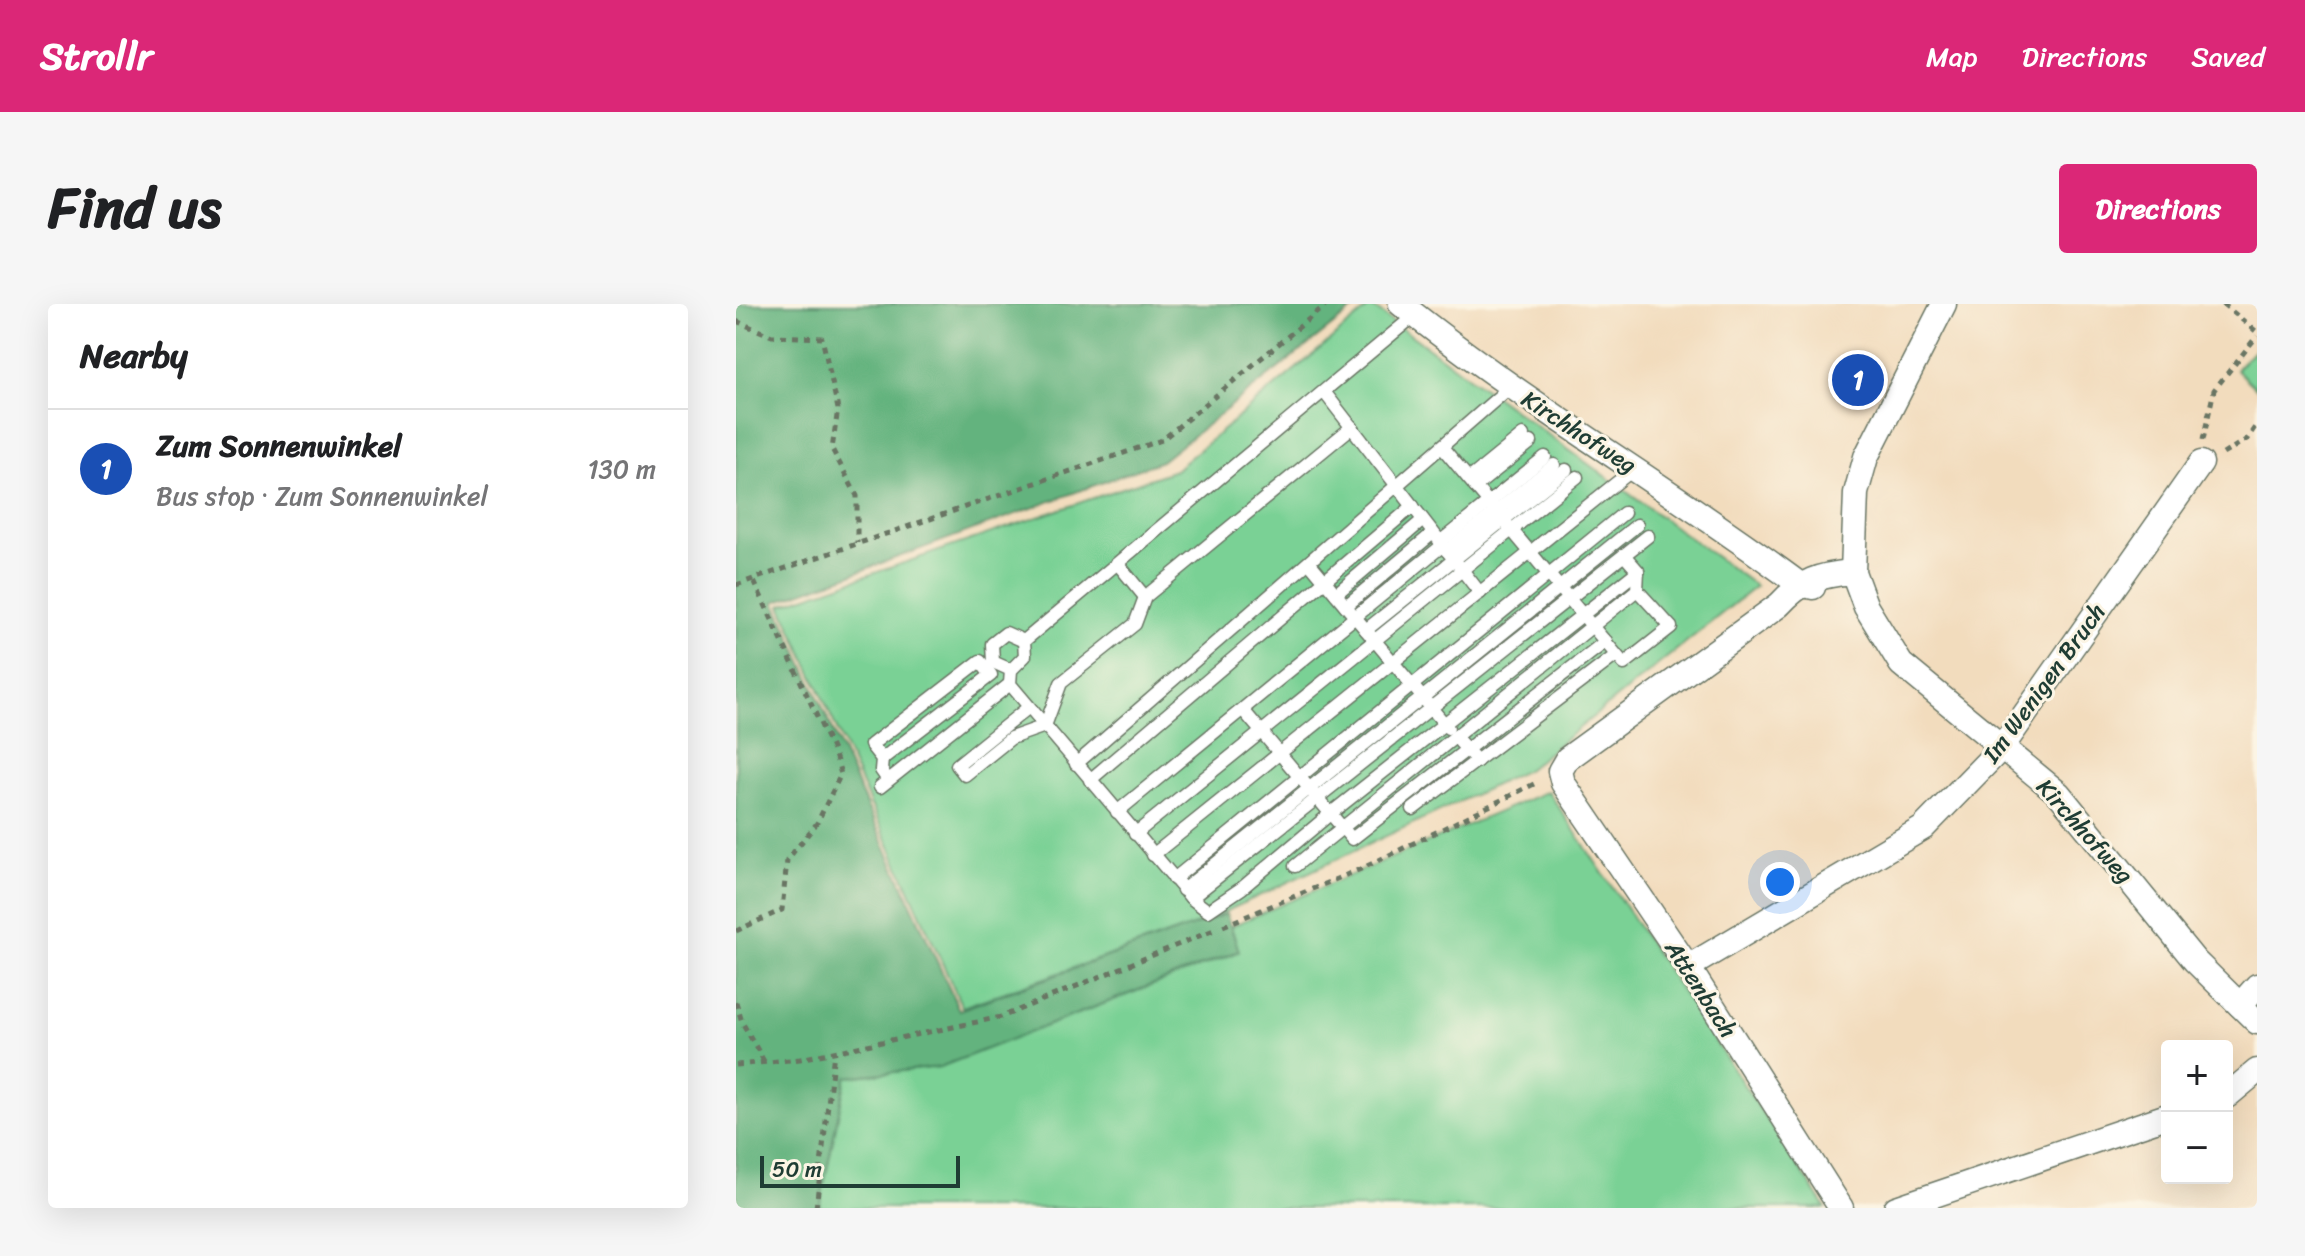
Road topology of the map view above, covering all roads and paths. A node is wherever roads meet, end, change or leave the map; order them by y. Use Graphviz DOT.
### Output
graph roads {
  1 [pos="1327,304"];
  2 [pos="1944,304"];
  3 [pos="2223,304"];
  4 [pos="1408,310"];
  5 [pos="736,321"];
  6 [pos="2257,334"];
  7 [pos="1509,388"];
  8 [pos="1325,393"];
  9 [pos="2257,424"];
  10 [pos="1352,427"];
  11 [pos="1442,447"];
  12 [pos="1548,456"];
  13 [pos="2201,463"];
  14 [pos="1635,468"];
  15 [pos="1397,486"];
  16 [pos="1489,503"];
  17 [pos="1413,506"];
  18 [pos="1624,513"];
  19 [pos="1423,520"];
  20 [pos="1637,525"];
  21 [pos="1648,536"];
  22 [pos="857,543"];
  23 [pos="1446,550"];
  24 [pos="1530,553"];
  25 [pos="1624,555"];
  26 [pos="1309,562"];
  27 [pos="1118,564"];
  28 [pos="1638,571"];
  29 [pos="1547,572"];
  30 [pos="1853,572"];
  31 [pos="753,579"];
  32 [pos="1325,582"];
  33 [pos="1799,584"];
  34 [pos="736,585"];
  35 [pos="1559,587"];
  36 [pos="1637,590"];
  37 [pos="1480,593"];
  38 [pos="1336,594"];
  39 [pos="1145,597"];
  40 [pos="1569,598"];
  41 [pos="1346,606"];
  42 [pos="1583,615"];
  43 [pos="1357,619"];
  44 [pos="1592,625"];
  45 [pos="1370,635"];
  46 [pos="1024,641"];
  47 [pos="1606,641"];
  48 [pos="1615,656"];
  49 [pos="1393,662"];
  50 [pos="989,665"];
  51 [pos="1011,670"];
  52 [pos="1411,683"];
  53 [pos="1010,684"];
  54 [pos="1427,702"];
  55 [pos="1029,707"];
  56 [pos="1243,710"];
  57 [pos="1445,724"];
  58 [pos="1045,726"];
  59 [pos="1261,732"];
  60 [pos="1456,737"];
  61 [pos="2002,747"];
  62 [pos="1466,748"];
  63 [pos="1280,754"];
  64 [pos="1477,761"];
  65 [pos="1076,764"];
  66 [pos="1560,771"];
  67 [pos="1298,776"];
  68 [pos="1090,780"];
  69 [pos="1313,793"];
  70 [pos="1413,809"];
  71 [pos="1117,812"];
  72 [pos="1330,814"];
  73 [pos="1343,828"];
  74 [pos="1135,834"];
  75 [pos="1153,855"];
  76 [pos="1295,866"];
  77 [pos="1174,879"];
  78 [pos="1187,894"];
  79 [pos="736,931"];
  80 [pos="1688,967"];
  81 [pos="2257,986"];
  82 [pos="736,1002"];
  83 [pos="2249,1014"];
  84 [pos="834,1052"];
  85 [pos="765,1063"];
  86 [pos="736,1065"];
  87 [pos="2257,1071"];
  88 [pos="2233,1091"];
  89 [pos="2161,1118"];
  90 [pos="816,1208"];
  91 [pos="1841,1208"];
  92 [pos="1896,1208"];
  1 -- 22 [label="path"];
  2 -- 30 [label="street"];
  3 -- 6 [label="path"];
  4 -- 7 [label="street, Kirchhofweg"];
  4 -- 8 [label="lane"];
  5 -- 22 [label="path"];
  6 -- 13 [label="path"];
  7 -- 11 [label="lane"];
  7 -- 14 [label="street, Kirchhofweg"];
  8 -- 10 [label="lane"];
  8 -- 27 [label="lane"];
  9 -- 13 [label="path"];
  10 -- 15 [label="lane"];
  10 -- 39 [label="lane"];
  11 -- 15 [label="lane"];
  11 -- 16 [label="lane"];
  12 -- 16 [label="lane"];
  12 -- 16 [label="lane"];
  12 -- 16 [label="lane"];
  12 -- 16 [label="lane"];
  13 -- 61 [label="street, Im Wenigen Bruch"];
  14 -- 24 [label="lane"];
  14 -- 33 [label="street, Kirchhofweg"];
  15 -- 17 [label="lane"];
  15 -- 26 [label="lane"];
  16 -- 23 [label="lane"];
  16 -- 23 [label="lane"];
  16 -- 24 [label="lane"];
  17 -- 19 [label="lane"];
  17 -- 32 [label="lane"];
  18 -- 29 [label="lane"];
  19 -- 23 [label="lane"];
  19 -- 38 [label="lane"];
  20 -- 35 [label="lane"];
  21 -- 25 [label="lane"];
  22 -- 31 [label="path"];
  23 -- 37 [label="lane"];
  23 -- 41 [label="lane"];
  23 -- 43 [label="lane"];
  23 -- 45 [label="lane"];
  24 -- 29 [label="lane"];
  24 -- 37 [label="lane"];
  25 -- 28 [label="lane"];
  25 -- 40 [label="lane"];
  26 -- 32 [label="lane"];
  26 -- 65 [label="lane"];
  27 -- 39 [label="lane"];
  27 -- 46 [label="lane"];
  28 -- 36 [label="lane"];
  28 -- 42 [label="lane"];
  29 -- 35 [label="lane"];
  29 -- 52 [label="lane"];
  30 -- 33 [label="street"];
  30 -- 61 [label="street, Kirchhofweg"];
  31 -- 34 [label="path"];
  31 -- 79 [label="path"];
  32 -- 38 [label="lane"];
  32 -- 68 [label="lane"];
  33 -- 66 [label="street"];
  35 -- 40 [label="lane"];
  35 -- 54 [label="lane"];
  36 -- 44 [label="lane"];
  36 -- 48 [label="lane"];
  37 -- 49 [label="lane"];
  38 -- 41 [label="lane"];
  39 -- 58 [label="lane"];
  40 -- 42 [label="lane"];
  40 -- 54 [label="lane"];
  41 -- 43 [label="lane"];
  42 -- 44 [label="lane"];
  42 -- 57 [label="lane"];
  43 -- 45 [label="lane"];
  43 -- 56 [label="lane"];
  44 -- 47 [label="lane"];
  44 -- 60 [label="lane"];
  45 -- 49 [label="lane"];
  45 -- 59 [label="lane"];
  46 -- 50 [label="lane"];
  46 -- 51 [label="lane"];
  47 -- 48 [label="lane"];
  47 -- 62 [label="lane"];
  48 -- 64 [label="lane"];
  49 -- 52 [label="lane"];
  49 -- 63 [label="lane"];
  50 -- 51 [label="lane"];
  50 -- 53 [label="lane"];
  51 -- 53 [label="lane"];
  52 -- 54 [label="lane"];
  52 -- 67 [label="lane"];
  53 -- 55 [label="lane"];
  54 -- 57 [label="lane"];
  54 -- 69 [label="lane"];
  55 -- 58 [label="lane"];
  55 -- 58 [label="lane"];
  56 -- 59 [label="lane"];
  56 -- 71 [label="lane"];
  57 -- 60 [label="lane"];
  57 -- 72 [label="lane"];
  58 -- 65 [label="lane"];
  59 -- 63 [label="lane"];
  59 -- 74 [label="lane"];
  60 -- 62 [label="lane"];
  60 -- 73 [label="lane"];
  61 -- 80 [label="street, Im Wenigen Bruch"];
  61 -- 83 [label="street, Kirchhofweg"];
  62 -- 64 [label="lane"];
  62 -- 73 [label="lane"];
  63 -- 67 [label="lane"];
  63 -- 75 [label="lane"];
  64 -- 70 [label="lane"];
  65 -- 68 [label="lane"];
  66 -- 80 [label="street, Attenbach"];
  66 -- 84 [label="path"];
  67 -- 69 [label="lane"];
  67 -- 77 [label="lane"];
  68 -- 71 [label="lane"];
  69 -- 72 [label="lane"];
  69 -- 78 [label="lane"];
  71 -- 74 [label="lane"];
  72 -- 73 [label="lane"];
  72 -- 78 [label="lane"];
  73 -- 76 [label="lane"];
  74 -- 75 [label="lane"];
  75 -- 77 [label="lane"];
  77 -- 78 [label="lane"];
  80 -- 91 [label="street, Attenbach"];
  81 -- 83 [label="street"];
  82 -- 85 [label="path"];
  84 -- 85 [label="path"];
  84 -- 90 [label="path"];
  85 -- 86 [label="path"];
  87 -- 88 [label="street"];
  89 -- 92 [label="street"];
}
